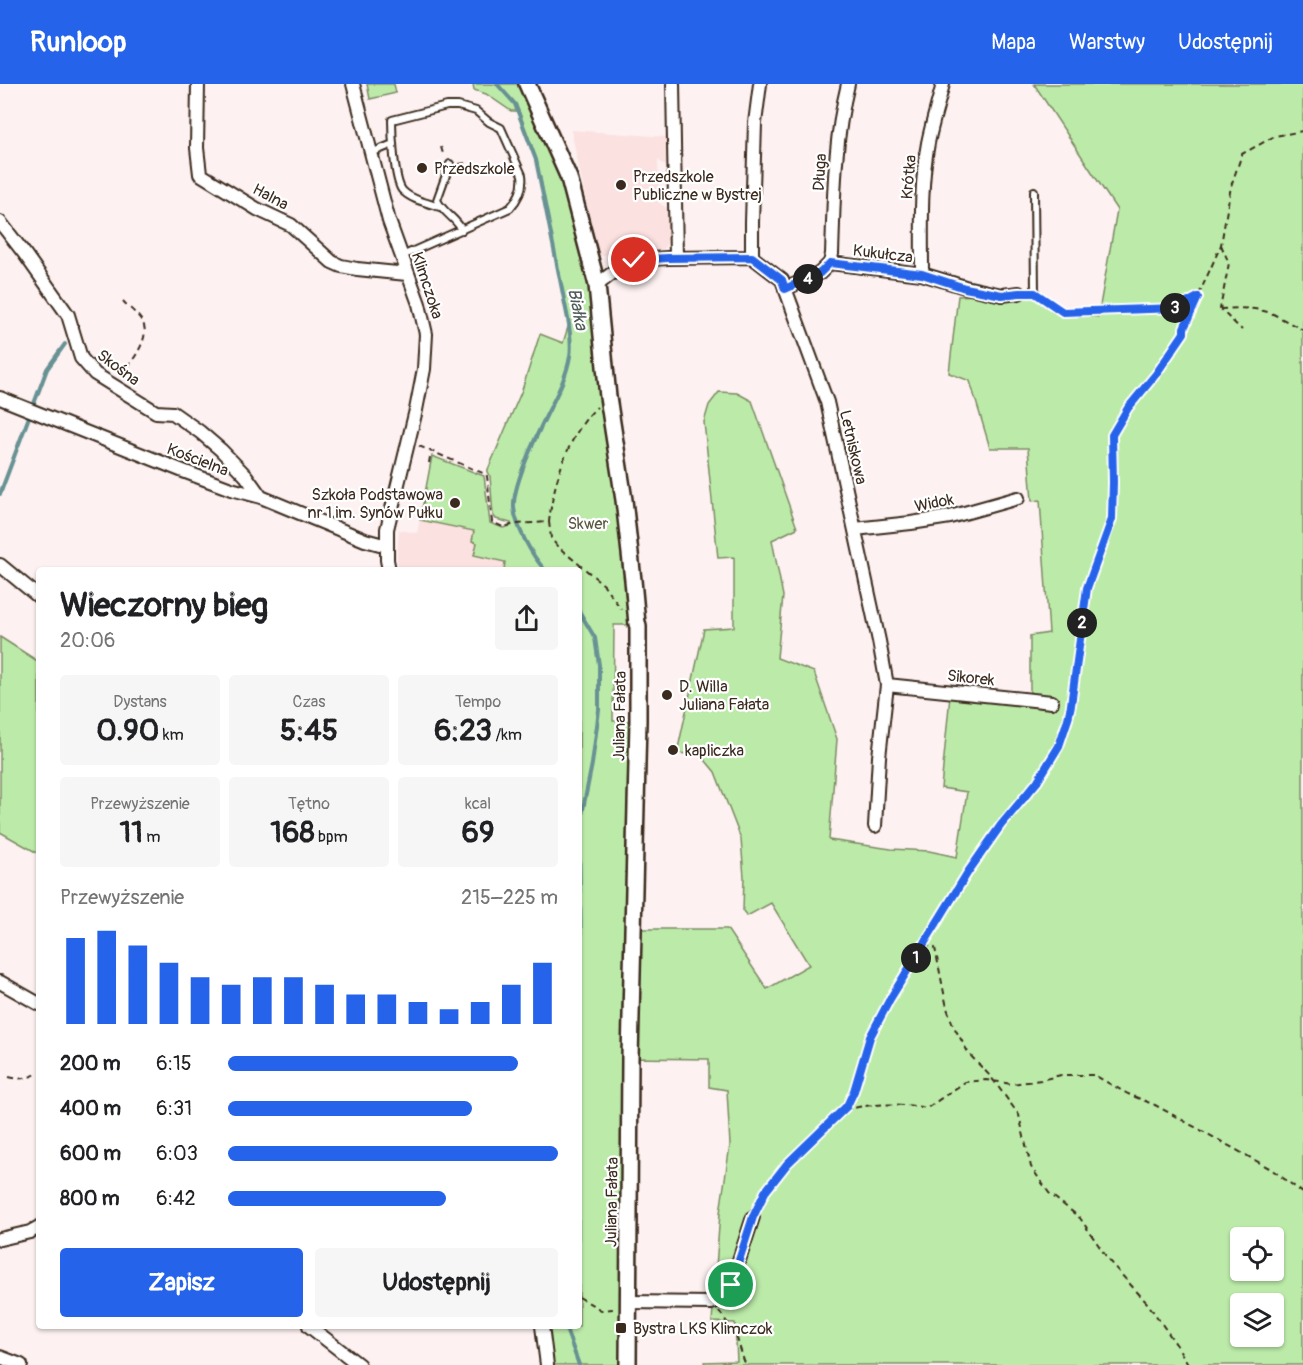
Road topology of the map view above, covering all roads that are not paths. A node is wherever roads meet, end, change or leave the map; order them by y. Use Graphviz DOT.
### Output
graph roads {
  1 [pos="198,84"];
  2 [pos="353,84"];
  3 [pos="527,84"];
  4 [pos="673,84"];
  5 [pos="760,84"];
  6 [pos="848,84"];
  7 [pos="943,84"];
  8 [pos="393,144"];
  9 [pos="371,153"];
  10 [pos="450,164"];
  11 [pos="1034,191"];
  12 [pos="440,207"];
  13 [pos="0,222"];
  14 [pos="462,230"];
  15 [pos="401,256"];
  16 [pos="752,257"];
  17 [pos="675,258"];
  18 [pos="830,263"];
  19 [pos="407,274"];
  20 [pos="922,274"];
  21 [pos="597,285"];
  22 [pos="785,289"];
  23 [pos="1019,293"];
  24 [pos="0,398"];
  25 [pos="261,497"];
  26 [pos="1018,498"];
  27 [pos="855,529"];
  28 [pos="387,546"];
  29 [pos="0,565"];
  30 [pos="389,567"];
  31 [pos="36,595"];
  32 [pos="887,685"];
  33 [pos="1052,702"];
  34 [pos="875,826"];
  35 [pos="0,982"];
  36 [pos="36,1002"];
  37 [pos="753,1217"];
  38 [pos="36,1229"];
  39 [pos="0,1239"];
  40 [pos="628,1305"];
  41 [pos="313,1329"];
  42 [pos="542,1329"];
  43 [pos="0,1358"];
  44 [pos="21,1365"];
  45 [pos="359,1365"];
  46 [pos="547,1365"];
  47 [pos="628,1365"];
  1 -- 19 [label="street, Halna"];
  2 -- 9 [label="street, Klimczoka"];
  3 -- 21 [label="street, Juliana Fałata"];
  4 -- 17 [label="street"];
  5 -- 16 [label="street"];
  6 -- 18 [label="street, Długa"];
  7 -- 20 [label="street, Krótka"];
  8 -- 9 [label="lane"];
  8 -- 12 [label="lane"];
  8 -- 14 [label="lane"];
  9 -- 15 [label="street, Klimczoka"];
  10 -- 12 [label="lane"];
  11 -- 23 [label="lane"];
  12 -- 14 [label="lane"];
  13 -- 25 [label="street, Skośna"];
  14 -- 15 [label="lane"];
  15 -- 19 [label="street, Klimczoka"];
  16 -- 17 [label="street"];
  16 -- 22 [label="street, Letniskowa"];
  17 -- 21 [label="street"];
  18 -- 20 [label="street, Kukułcza"];
  18 -- 22 [label="street, Kukułcza"];
  19 -- 28 [label="street, Klimczoka"];
  20 -- 23 [label="street, Kukułcza"];
  21 -- 40 [label="street, Juliana Fałata"];
  22 -- 27 [label="street, Letniskowa"];
  24 -- 25 [label="street, Kościelna"];
  25 -- 28 [label="street, Kościelna"];
  26 -- 27 [label="street, Widok"];
  27 -- 32 [label="street, Letniskowa"];
  28 -- 30 [label="street, Klimczoka"];
  29 -- 31 [label="street"];
  32 -- 33 [label="street, Sikorek"];
  32 -- 34 [label="street, Letniskowa"];
  35 -- 36 [label="street"];
  37 -- 40 [label="street"];
  38 -- 39 [label="street"];
  40 -- 47 [label="street, Juliana Fałata"];
  41 -- 45 [label="street"];
  42 -- 46 [label="street"];
  43 -- 44 [label="street"];
}
